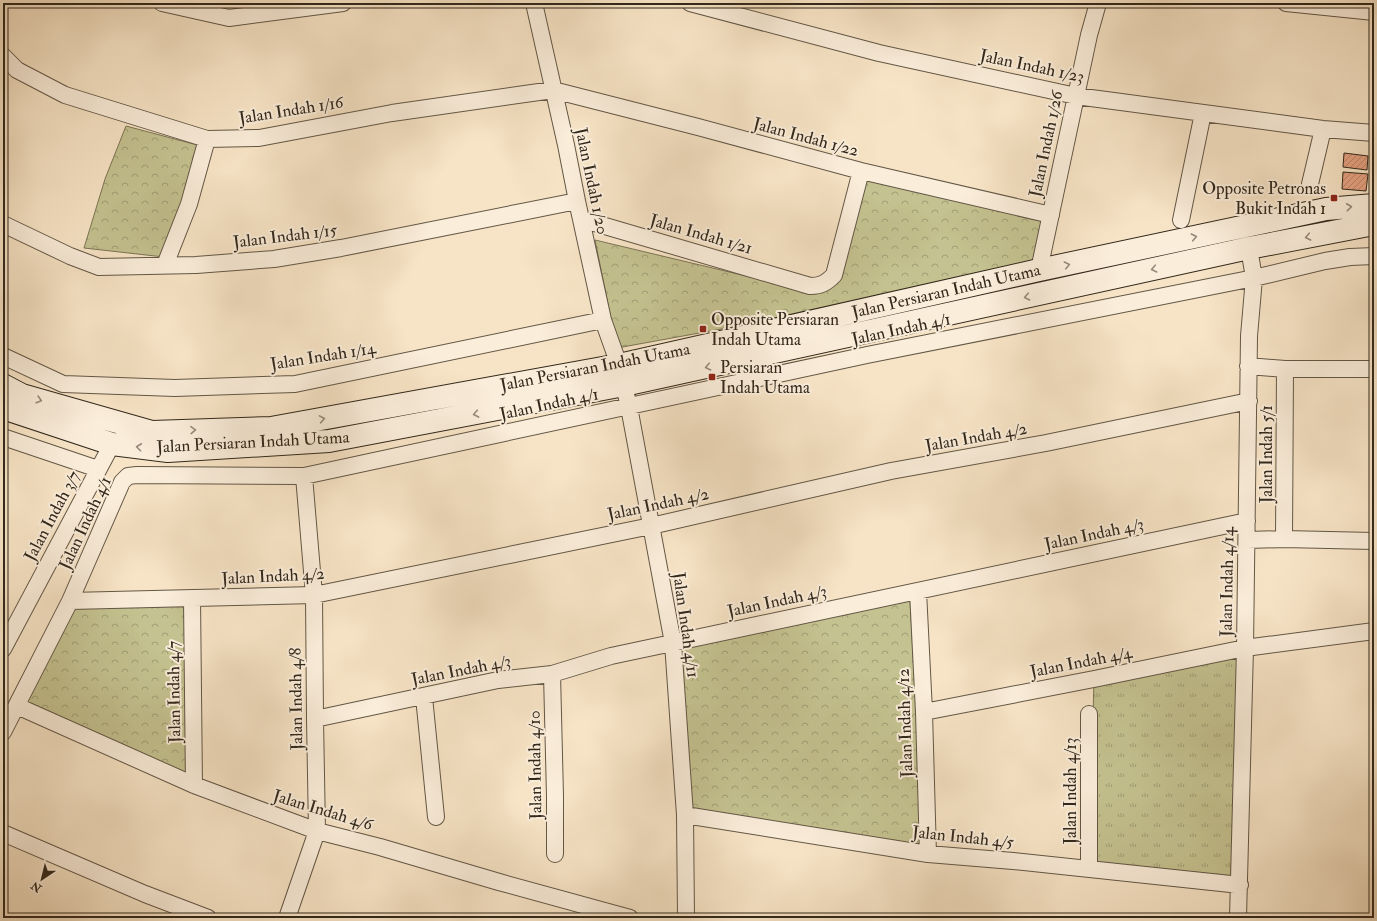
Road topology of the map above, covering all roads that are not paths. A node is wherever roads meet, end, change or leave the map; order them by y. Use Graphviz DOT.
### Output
graph roads {
  1 [pos="162,3"];
  2 [pos="343,3"];
  3 [pos="534,3"];
  4 [pos="690,3"];
  5 [pos="1098,3"];
  6 [pos="1286,3"];
  7 [pos="1374,12"];
  8 [pos="3,56"];
  9 [pos="553,90"];
  10 [pos="1076,96"];
  11 [pos="1202,113"];
  12 [pos="1324,129"];
  13 [pos="1374,133"];
  14 [pos="206,139"];
  15 [pos="861,171"];
  16 [pos="1310,184"];
  17 [pos="577,201"];
  18 [pos="1374,204"];
  19 [pos="1051,215"];
  20 [pos="581,219"];
  21 [pos="1181,220"];
  22 [pos="3,224"];
  23 [pos="1374,224"];
  24 [pos="1249,248"];
  25 [pos="1374,256"];
  26 [pos="165,265"];
  27 [pos="1039,270"];
  28 [pos="1254,278"];
  29 [pos="603,320"];
  30 [pos="3,356"];
  31 [pos="1248,366"];
  32 [pos="1285,369"];
  33 [pos="1374,369"];
  34 [pos="622,375"];
  35 [pos="3,385"];
  36 [pos="1249,401"];
  37 [pos="629,407"];
  38 [pos="3,408"];
  39 [pos="3,437"];
  40 [pos="112,444"];
  41 [pos="98,469"];
  42 [pos="304,476"];
  43 [pos="1247,521"];
  44 [pos="650,526"];
  45 [pos="1284,539"];
  46 [pos="1247,540"];
  47 [pos="1374,541"];
  48 [pos="918,591"];
  49 [pos="314,595"];
  50 [pos="192,598"];
  51 [pos="70,601"];
  52 [pos="1374,631"];
  53 [pos="673,643"];
  54 [pos="1245,648"];
  55 [pos="3,649"];
  56 [pos="552,674"];
  57 [pos="424,697"];
  58 [pos="17,706"];
  59 [pos="924,712"];
  60 [pos="1089,714"];
  61 [pos="315,719"];
  62 [pos="3,732"];
  63 [pos="194,785"];
  64 [pos="685,814"];
  65 [pos="436,817"];
  66 [pos="317,831"];
  67 [pos="3,833"];
  68 [pos="555,854"];
  69 [pos="928,854"];
  70 [pos="1088,869"];
  71 [pos="1240,885"];
  72 [pos="208,918"];
  73 [pos="287,918"];
  74 [pos="630,918"];
  75 [pos="686,918"];
  76 [pos="1238,918"];
  1 -- 2 [label="street"];
  3 -- 9 [label="street, Jalan Indah 1/20"];
  4 -- 10 [label="street, Jalan Indah 1/23"];
  5 -- 10 [label="street, Jalan Indah 1/26"];
  6 -- 7 [label="street"];
  8 -- 14 [label="street, Jalan Indah 1/16"];
  9 -- 14 [label="street, Jalan Indah 1/16"];
  9 -- 15 [label="street, Jalan Indah 1/22"];
  9 -- 17 [label="street, Jalan Indah 1/20"];
  10 -- 11 [label="street, Jalan Indah 1/23"];
  10 -- 19 [label="street, Jalan Indah 1/26"];
  11 -- 12 [label="street, Jalan Indah 1/23"];
  11 -- 21 [label="street"];
  12 -- 13 [label="street, Jalan Indah 1/23"];
  12 -- 16 [label="street"];
  14 -- 26 [label="street"];
  15 -- 19 [label="street, Jalan Indah 1/22"];
  15 -- 20 [label="street, Jalan Indah 1/21"];
  17 -- 20 [label="street, Jalan Indah 1/20"];
  17 -- 26 [label="street, Jalan Indah 1/15"];
  27 -- 18 [label="main road, Jalan Persiaran Indah Utama, one-way"];
  19 -- 27 [label="street, Jalan Indah 1/26"];
  20 -- 29 [label="street, Jalan Indah 1/20"];
  22 -- 26 [label="street, Jalan Indah 1/15"];
  23 -- 24 [label="main road, Jalan Persiaran Indah Utama, one-way"];
  24 -- 28 [label="street, Jalan Indah 4/14"];
  24 -- 34 [label="main road, Jalan Persiaran Indah Utama, one-way"];
  25 -- 28 [label="street, Jalan Indah 4/1"];
  27 -- 34 [label="main road, Jalan Persiaran Indah Utama"];
  28 -- 31 [label="street, Jalan Indah 4/14"];
  28 -- 37 [label="street, Jalan Indah 4/1"];
  29 -- 30 [label="street, Jalan Indah 1/14"];
  29 -- 34 [label="street, Jalan Indah 1/20"];
  31 -- 32 [label="street"];
  31 -- 36 [label="street, Jalan Indah 4/14"];
  32 -- 33 [label="street"];
  32 -- 45 [label="street, Jalan Indah 5/1"];
  35 -- 34 [label="main road, Jalan Persiaran Indah Utama, one-way"];
  34 -- 37 [label="street, Jalan Indah 4/11"];
  34 -- 40 [label="main road, Jalan Persiaran Indah Utama, one-way"];
  36 -- 43 [label="street, Jalan Indah 4/14"];
  36 -- 44 [label="street, Jalan Indah 4/2"];
  37 -- 42 [label="street, Jalan Indah 4/1"];
  37 -- 44 [label="street, Jalan Indah 4/11"];
  38 -- 40 [label="main road, Jalan Persiaran Indah Utama"];
  39 -- 41 [label="street"];
  40 -- 41 [label="street, Jalan Indah 3/7"];
  41 -- 55 [label="street, Jalan Indah 3/7"];
  42 -- 49 [label="street, Jalan Indah 4/8"];
  42 -- 51 [label="street, Jalan Indah 4/1"];
  43 -- 46 [label="street, Jalan Indah 4/14"];
  43 -- 48 [label="street, Jalan Indah 4/3"];
  44 -- 49 [label="street, Jalan Indah 4/2"];
  44 -- 53 [label="street, Jalan Indah 4/11"];
  45 -- 46 [label="street"];
  45 -- 47 [label="street"];
  46 -- 54 [label="street, Jalan Indah 4/14"];
  48 -- 53 [label="street, Jalan Indah 4/3"];
  48 -- 59 [label="street, Jalan Indah 4/12"];
  49 -- 50 [label="street, Jalan Indah 4/2"];
  49 -- 61 [label="street, Jalan Indah 4/8"];
  50 -- 51 [label="street, Jalan Indah 4/2"];
  50 -- 63 [label="street, Jalan Indah 4/7"];
  51 -- 58 [label="street, Jalan Indah 4/1"];
  52 -- 54 [label="street, Jalan Indah 4/4"];
  53 -- 56 [label="street, Jalan Indah 4/3"];
  53 -- 64 [label="street, Jalan Indah 4/11"];
  54 -- 59 [label="street, Jalan Indah 4/4"];
  54 -- 71 [label="street, Jalan Indah 4/14"];
  56 -- 57 [label="street, Jalan Indah 4/3"];
  56 -- 68 [label="street, Jalan Indah 4/10"];
  57 -- 61 [label="street, Jalan Indah 4/3"];
  57 -- 65 [label="street"];
  58 -- 62 [label="street, Jalan Indah 4/1"];
  58 -- 63 [label="street, Jalan Indah 4/6"];
  59 -- 69 [label="street, Jalan Indah 4/12"];
  60 -- 70 [label="street, Jalan Indah 4/13"];
  61 -- 66 [label="street, Jalan Indah 4/8"];
  63 -- 66 [label="street, Jalan Indah 4/6"];
  64 -- 69 [label="street, Jalan Indah 4/5"];
  64 -- 75 [label="street, Jalan Indah 4/11"];
  66 -- 73 [label="street, Jalan Indah 4/8"];
  66 -- 74 [label="street, Jalan Indah 4/6"];
  67 -- 72 [label="street"];
  69 -- 70 [label="street, Jalan Indah 4/5"];
  70 -- 71 [label="street, Jalan Indah 4/5"];
  71 -- 76 [label="street, Jalan Indah 4/14"];
}
